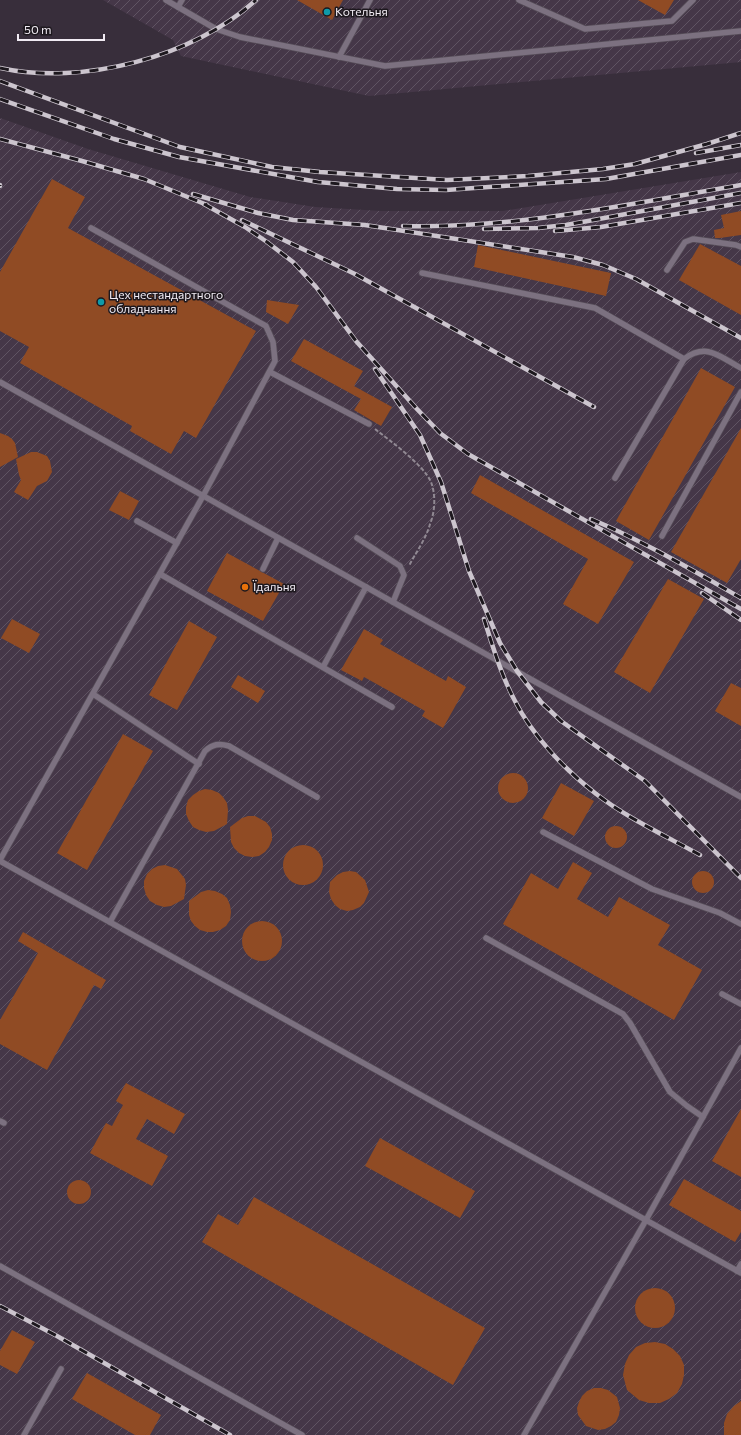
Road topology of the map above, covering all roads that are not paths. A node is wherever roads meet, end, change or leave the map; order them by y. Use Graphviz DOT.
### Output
graph roads {
  1 [pos="166,0"];
  2 [pos="182,0"];
  3 [pos="370,0"];
  4 [pos="519,0"];
  5 [pos="693,0"];
  6 [pos="178,7"];
  7 [pos="741,31"];
  8 [pos="339,57"];
  9 [pos="91,228"];
  10 [pos="739,245"];
  11 [pos="667,270"];
  12 [pos="422,273"];
  13 [pos="684,359"];
  14 [pos="741,368"];
  15 [pos="270,372"];
  16 [pos="0,382"];
  17 [pos="741,392"];
  18 [pos="369,424"];
  19 [pos="615,478"];
  20 [pos="203,496"];
  21 [pos="137,521"];
  22 [pos="662,536"];
  23 [pos="278,538"];
  24 [pos="357,538"];
  25 [pos="177,543"];
  26 [pos="263,568"];
  27 [pos="160,574"];
  28 [pos="366,587"];
  29 [pos="393,602"];
  30 [pos="323,667"];
  31 [pos="93,694"];
  32 [pos="392,707"];
  33 [pos="199,764"];
  34 [pos="317,797"];
  35 [pos="741,797"];
  36 [pos="543,832"];
  37 [pos="0,861"];
  38 [pos="110,922"];
  39 [pos="741,924"];
  40 [pos="486,938"];
  41 [pos="722,994"];
  42 [pos="741,1004"];
  43 [pos="740,1052"];
  44 [pos="703,1117"];
  45 [pos="646,1220"];
  46 [pos="741,1264"];
  47 [pos="0,1266"];
  48 [pos="739,1272"];
  49 [pos="61,1369"];
  50 [pos="25,1435"];
  51 [pos="302,1435"];
  52 [pos="524,1435"];
  1 -- 6 [label="lane"];
  2 -- 6 [label="lane"];
  3 -- 8 [label="lane"];
  4 -- 5 [label="lane"];
  6 -- 8 [label="lane"];
  7 -- 8 [label="lane"];
  9 -- 15 [label="lane"];
  10 -- 11 [label="lane"];
  12 -- 13 [label="lane"];
  13 -- 14 [label="lane"];
  13 -- 19 [label="lane"];
  15 -- 18 [label="lane"];
  15 -- 20 [label="lane"];
  16 -- 20 [label="lane"];
  17 -- 22 [label="lane"];
  20 -- 23 [label="lane"];
  20 -- 25 [label="lane"];
  21 -- 25 [label="lane"];
  23 -- 26 [label="lane"];
  23 -- 28 [label="lane"];
  24 -- 29 [label="lane"];
  25 -- 27 [label="lane"];
  27 -- 30 [label="lane"];
  27 -- 31 [label="lane"];
  28 -- 29 [label="lane"];
  28 -- 30 [label="lane"];
  29 -- 35 [label="lane"];
  30 -- 32 [label="lane"];
  31 -- 33 [label="lane"];
  31 -- 37 [label="lane"];
  33 -- 34 [label="lane"];
  33 -- 38 [label="lane"];
  36 -- 39 [label="lane"];
  37 -- 38 [label="lane"];
  38 -- 45 [label="lane"];
  40 -- 44 [label="lane"];
  41 -- 42 [label="lane"];
  43 -- 44 [label="lane"];
  44 -- 45 [label="lane"];
  45 -- 48 [label="lane"];
  45 -- 52 [label="lane"];
  46 -- 48 [label="lane"];
  47 -- 51 [label="lane"];
  49 -- 50 [label="lane"];
}
